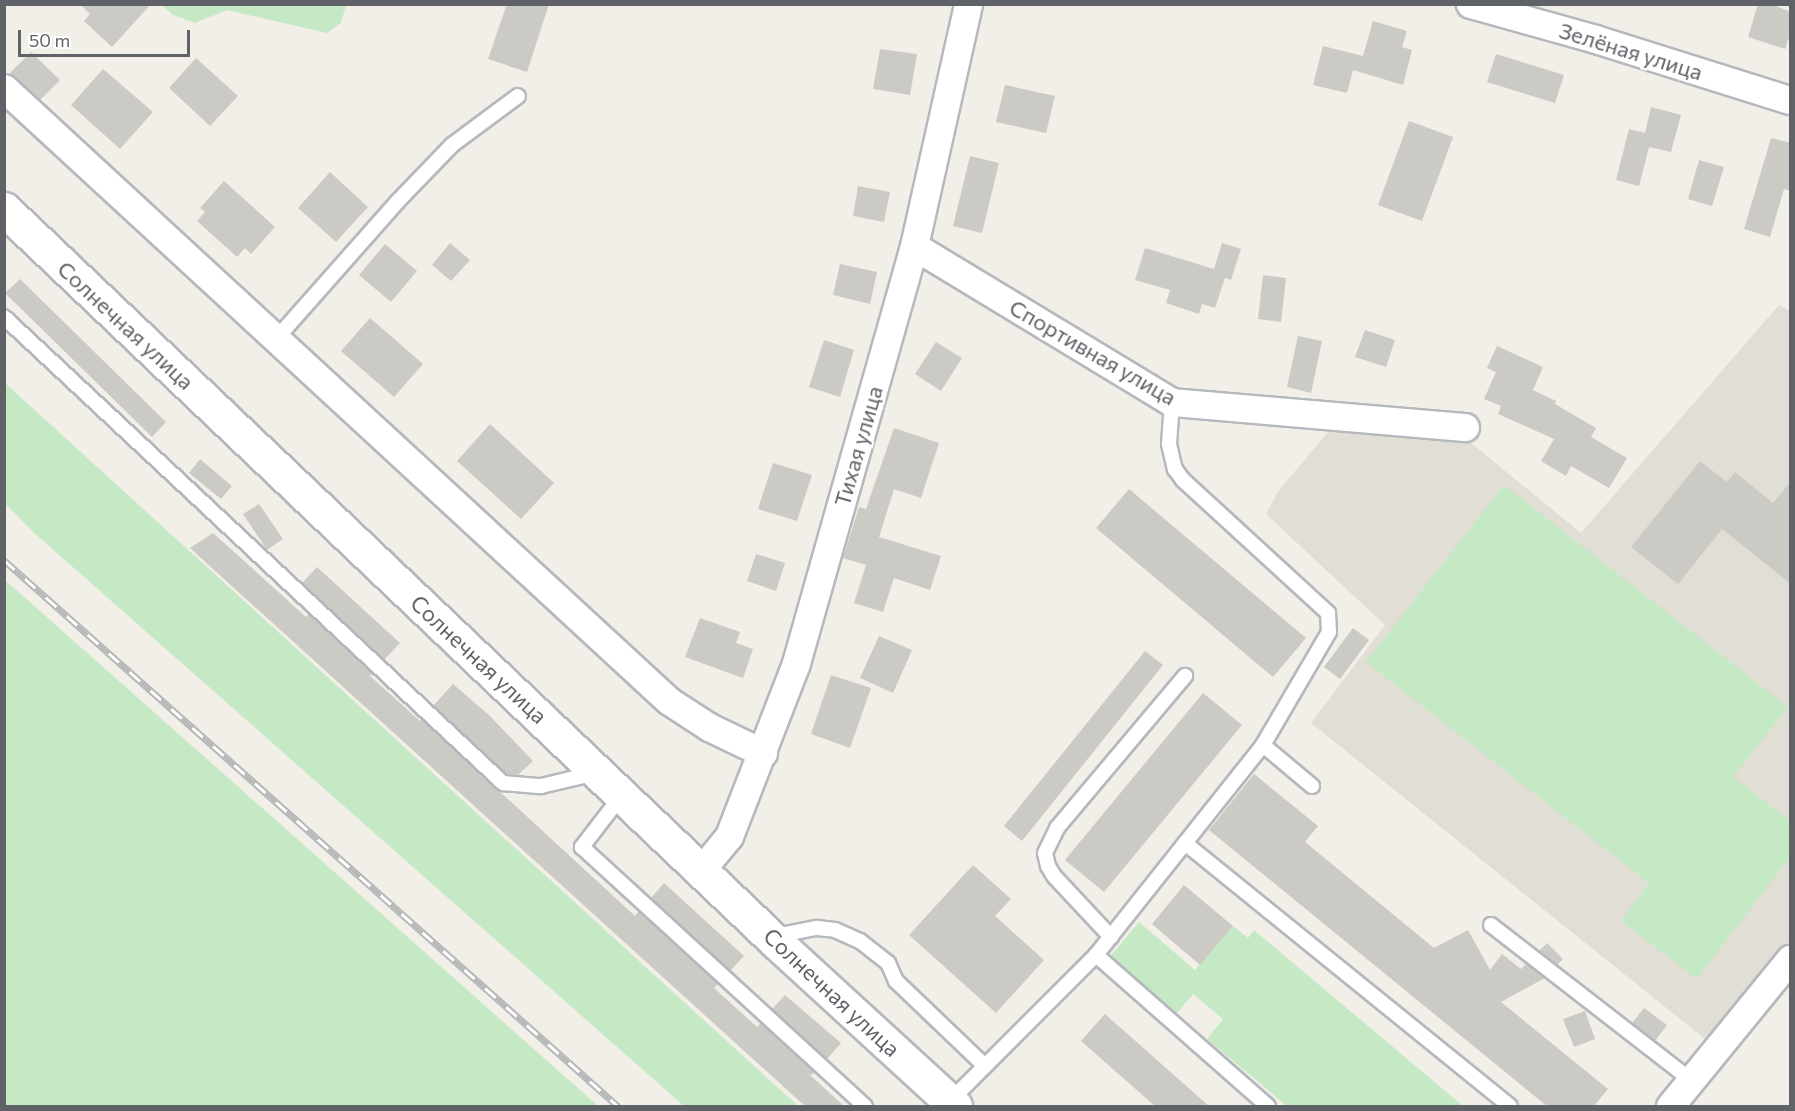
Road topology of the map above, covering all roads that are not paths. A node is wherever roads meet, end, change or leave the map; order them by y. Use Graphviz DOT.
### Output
graph roads {
  1 [pos="968,4"];
  2 [pos="1470,4"];
  3 [pos="4,88"];
  4 [pos="518,96"];
  5 [pos="1791,100"];
  6 [pos="4,209"];
  7 [pos="914,246"];
  8 [pos="4,317"];
  9 [pos="276,339"];
  10 [pos="1172,402"];
  11 [pos="1465,427"];
  12 [pos="1185,676"];
  13 [pos="1263,745"];
  14 [pos="763,753"];
  15 [pos="598,772"];
  16 [pos="1312,786"];
  17 [pos="622,795"];
  18 [pos="1185,843"];
  19 [pos="701,870"];
  20 [pos="1491,925"];
  21 [pos="1111,937"];
  22 [pos="776,942"];
  23 [pos="1096,956"];
  24 [pos="1791,959"];
  25 [pos="986,1066"];
  26 [pos="1691,1080"];
  27 [pos="952,1104"];
  28 [pos="865,1107"];
  29 [pos="1268,1107"];
  30 [pos="1510,1107"];
  31 [pos="1670,1107"];
  1 -- 7 [label="street, Тихая улица"];
  2 -- 5 [label="street, Зелёная улица"];
  3 -- 9 [label="street"];
  4 -- 9 [label="lane"];
  6 -- 15 [label="street, Солнечная улица"];
  7 -- 10 [label="street, Спортивная улица"];
  7 -- 14 [label="street, Тихая улица"];
  8 -- 15 [label="lane"];
  9 -- 14 [label="street"];
  10 -- 11 [label="street, Спортивная улица"];
  10 -- 13 [label="lane"];
  12 -- 21 [label="lane"];
  13 -- 16 [label="lane"];
  13 -- 18 [label="lane"];
  14 -- 19 [label="street, Тихая улица"];
  15 -- 17 [label="street, Солнечная улица"];
  17 -- 19 [label="street, Солнечная улица"];
  17 -- 28 [label="lane"];
  18 -- 21 [label="lane"];
  18 -- 30 [label="lane"];
  19 -- 22 [label="street, Солнечная улица"];
  20 -- 26 [label="lane"];
  21 -- 23 [label="lane"];
  22 -- 25 [label="lane"];
  22 -- 27 [label="street, Солнечная улица"];
  23 -- 25 [label="lane"];
  23 -- 29 [label="lane"];
  24 -- 26 [label="street"];
  25 -- 27 [label="lane"];
  26 -- 31 [label="street"];
}
